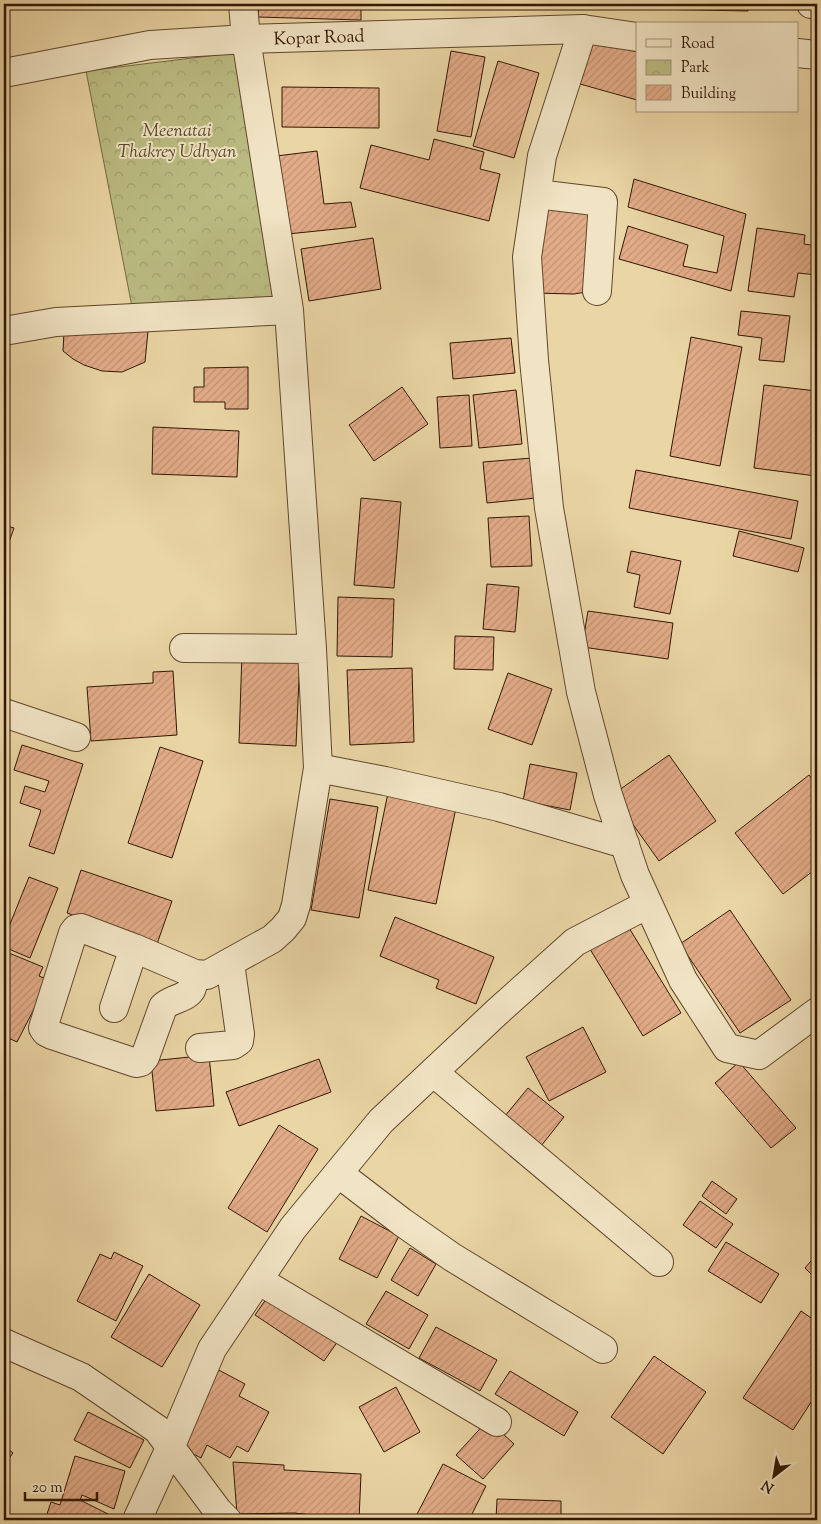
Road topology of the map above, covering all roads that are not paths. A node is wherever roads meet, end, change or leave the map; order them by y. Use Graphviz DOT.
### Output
graph roads {
  1 [pos="243,4"];
  2 [pos="811,4"];
  3 [pos="817,5"];
  4 [pos="583,29"];
  5 [pos="636,37"];
  6 [pos="246,39"];
  7 [pos="798,53"];
  8 [pos="817,55"];
  9 [pos="4,73"];
  10 [pos="537,194"];
  11 [pos="597,291"];
  12 [pos="289,310"];
  13 [pos="4,331"];
  14 [pos="184,648"];
  15 [pos="312,648"];
  16 [pos="4,713"];
  17 [pos="76,737"];
  18 [pos="318,768"];
  19 [pos="625,844"];
  20 [pos="648,904"];
  21 [pos="134,948"];
  22 [pos="230,963"];
  23 [pos="195,974"];
  24 [pos="114,1008"];
  25 [pos="817,1012"];
  26 [pos="200,1048"];
  27 [pos="433,1072"];
  28 [pos="338,1173"];
  29 [pos="660,1262"];
  30 [pos="258,1280"];
  31 [pos="4,1343"];
  32 [pos="604,1348"];
  33 [pos="497,1422"];
  34 [pos="170,1448"];
  35 [pos="137,1520"];
  36 [pos="227,1520"];
  1 -- 6 [label="street"];
  2 -- 3 [label="street"];
  4 -- 5 [label="street, Kopar Road"];
  4 -- 6 [label="street, Kopar Road"];
  4 -- 10 [label="street"];
  6 -- 9 [label="street, Kopar Road"];
  6 -- 12 [label="street"];
  7 -- 8 [label="street"];
  10 -- 11 [label="street"];
  10 -- 19 [label="street"];
  12 -- 13 [label="street"];
  12 -- 15 [label="street"];
  14 -- 15 [label="street"];
  15 -- 18 [label="street"];
  16 -- 17 [label="street"];
  18 -- 19 [label="street"];
  18 -- 22 [label="street"];
  19 -- 20 [label="street"];
  20 -- 25 [label="street"];
  20 -- 27 [label="street"];
  21 -- 23 [label="street"];
  21 -- 23 [label="street"];
  21 -- 24 [label="street"];
  22 -- 23 [label="street"];
  22 -- 26 [label="street"];
  27 -- 28 [label="street"];
  27 -- 29 [label="street"];
  28 -- 30 [label="street"];
  28 -- 32 [label="street"];
  30 -- 33 [label="street"];
  30 -- 34 [label="street"];
  31 -- 34 [label="street"];
  34 -- 35 [label="street"];
  34 -- 36 [label="street"];
}
